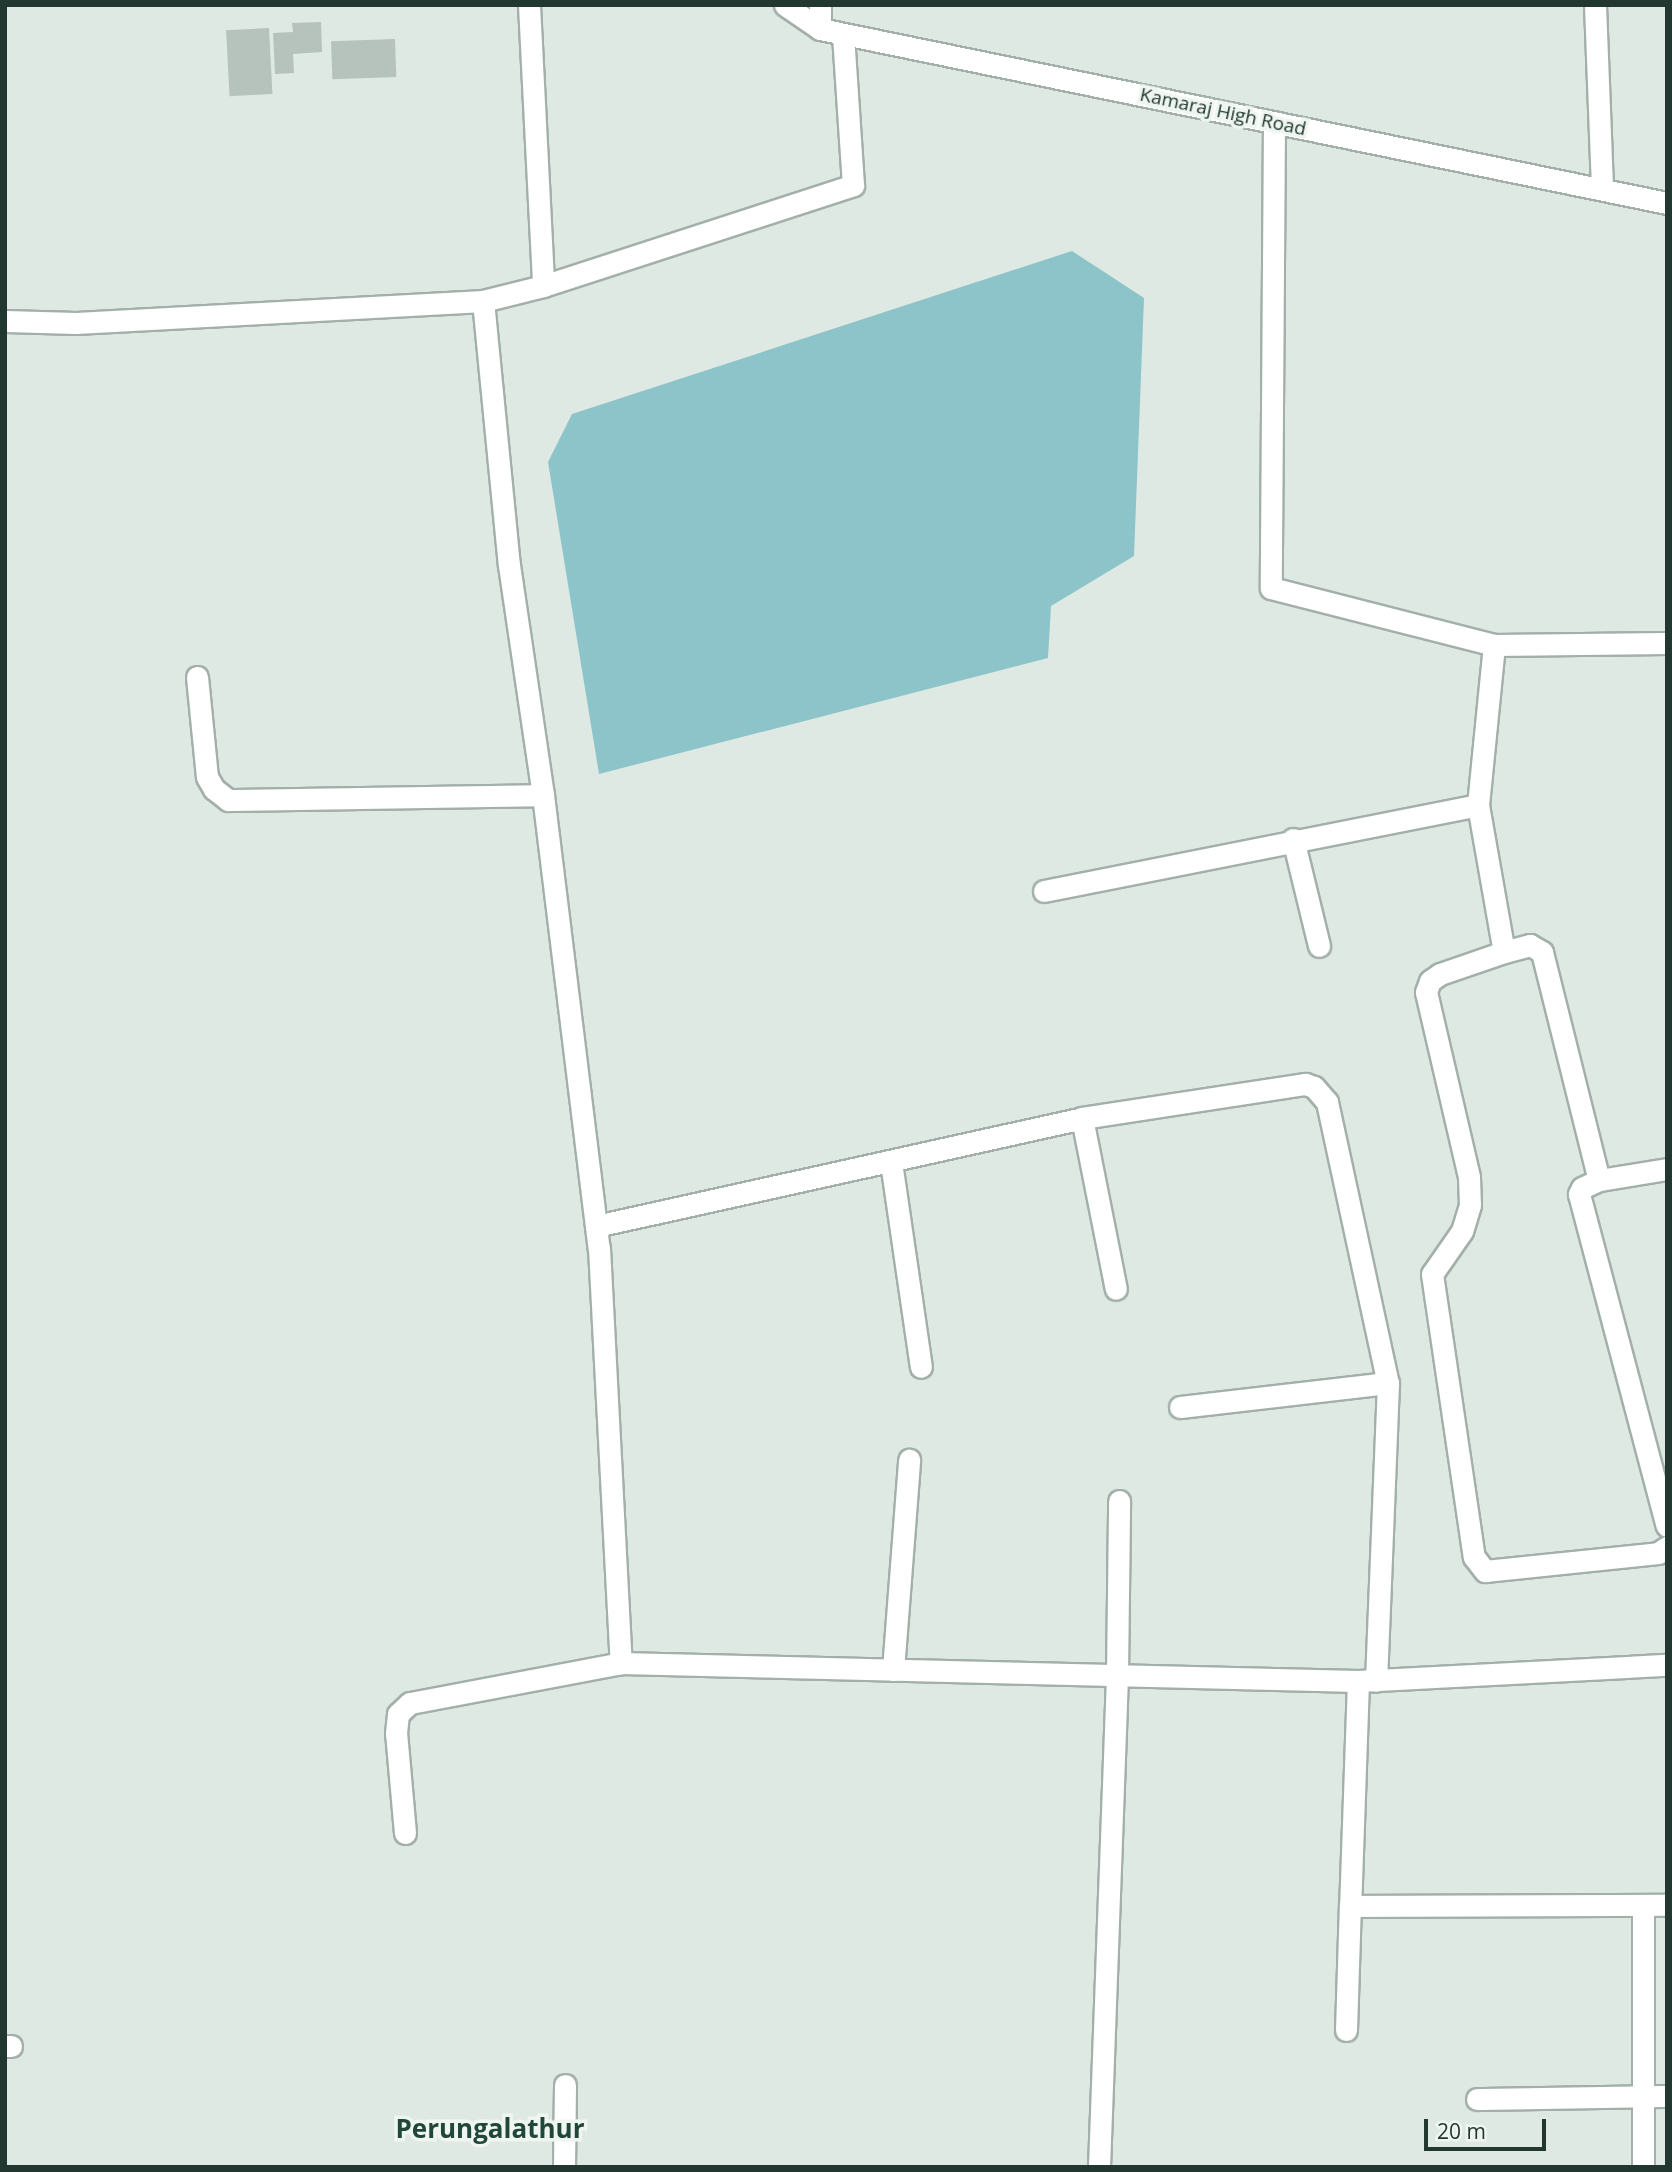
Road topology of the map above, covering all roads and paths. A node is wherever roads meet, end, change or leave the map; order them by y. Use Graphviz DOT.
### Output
graph roads {
  1 [pos="529,5"];
  2 [pos="785,5"];
  3 [pos="820,5"];
  4 [pos="1595,5"];
  5 [pos="820,29"];
  6 [pos="843,34"];
  7 [pos="1273,122"];
  8 [pos="1602,189"];
  9 [pos="1667,203"];
  10 [pos="543,286"];
  11 [pos="483,301"];
  12 [pos="5,321"];
  13 [pos="1667,643"];
  14 [pos="1494,645"];
  15 [pos="197,677"];
  16 [pos="543,795"];
  17 [pos="1478,804"];
  18 [pos="1293,839"];
  19 [pos="1044,891"];
  20 [pos="1319,946"];
  21 [pos="1504,952"];
  22 [pos="1082,1118"];
  23 [pos="891,1162"];
  24 [pos="1667,1169"];
  25 [pos="1599,1180"];
  26 [pos="596,1226"];
  27 [pos="1116,1289"];
  28 [pos="920,1367"];
  29 [pos="1388,1383"];
  30 [pos="1180,1407"];
  31 [pos="909,1460"];
  32 [pos="1119,1501"];
  33 [pos="1667,1526"];
  34 [pos="1667,1547"];
  35 [pos="621,1663"];
  36 [pos="1667,1665"];
  37 [pos="893,1670"];
  38 [pos="1117,1675"];
  39 [pos="1367,1681"];
  40 [pos="405,1833"];
  41 [pos="1667,1905"];
  42 [pos="1350,1906"];
  43 [pos="1643,1907"];
  44 [pos="1346,2029"];
  45 [pos="565,2085"];
  46 [pos="1644,2096"];
  47 [pos="1667,2096"];
  48 [pos="1477,2099"];
  49 [pos="564,2167"];
  50 [pos="1099,2167"];
  51 [pos="1643,2167"];
  1 -- 10 [label="street"];
  2 -- 5 [label="street, Kamaraj High Road"];
  3 -- 5 [label="street"];
  4 -- 8 [label="street"];
  5 -- 6 [label="street, Kamaraj High Road"];
  6 -- 7 [label="street, Kamaraj High Road"];
  6 -- 10 [label="street"];
  7 -- 8 [label="street, Kamaraj High Road"];
  7 -- 14 [label="street"];
  8 -- 9 [label="street, Kamaraj High Road"];
  10 -- 11 [label="street"];
  11 -- 12 [label="street"];
  11 -- 16 [label="street"];
  13 -- 14 [label="street"];
  14 -- 17 [label="street"];
  15 -- 16 [label="street"];
  16 -- 26 [label="street"];
  17 -- 18 [label="street"];
  17 -- 21 [label="street"];
  18 -- 19 [label="street"];
  18 -- 20 [label="street"];
  21 -- 25 [label="street"];
  21 -- 34 [label="street"];
  22 -- 23 [label="street"];
  22 -- 27 [label="street"];
  22 -- 29 [label="street"];
  23 -- 26 [label="street"];
  23 -- 28 [label="street"];
  24 -- 25 [label="street"];
  25 -- 33 [label="street"];
  26 -- 35 [label="street"];
  29 -- 30 [label="street"];
  29 -- 39 [label="street"];
  31 -- 37 [label="street"];
  32 -- 38 [label="street"];
  35 -- 37 [label="street"];
  35 -- 40 [label="street"];
  36 -- 39 [label="street"];
  37 -- 38 [label="street"];
  38 -- 39 [label="street"];
  38 -- 50 [label="street"];
  39 -- 42 [label="street"];
  41 -- 43 [label="street"];
  42 -- 43 [label="street"];
  42 -- 44 [label="street"];
  43 -- 46 [label="street"];
  45 -- 49 [label="street"];
  46 -- 47 [label="street"];
  46 -- 48 [label="street"];
  46 -- 51 [label="street"];
}
